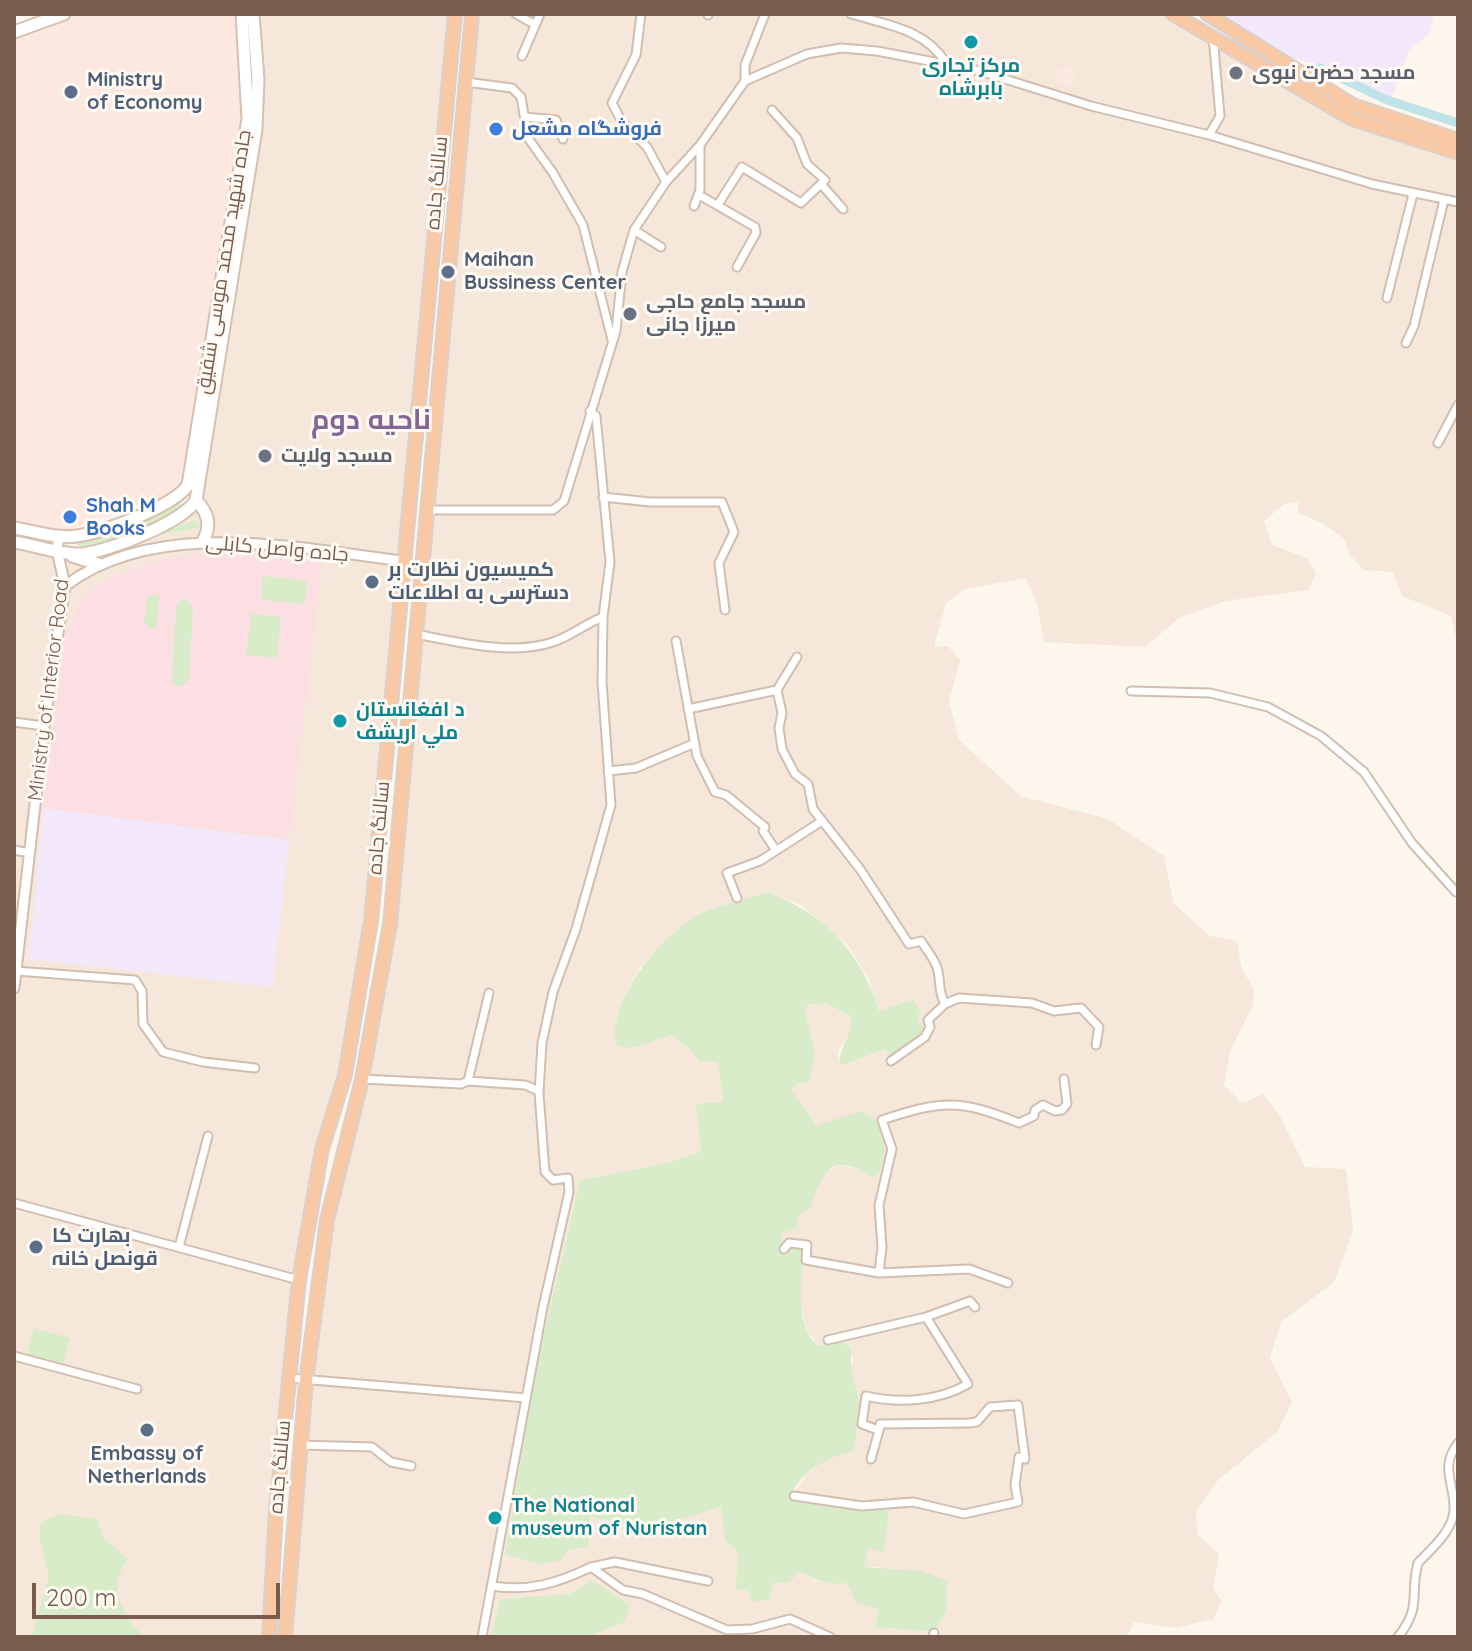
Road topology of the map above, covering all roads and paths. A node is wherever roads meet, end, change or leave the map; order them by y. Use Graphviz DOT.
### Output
graph roads {
  1 [pos="64,14"];
  2 [pos="242,14"];
  3 [pos="253,14"];
  4 [pos="455,14"];
  5 [pos="472,14"];
  6 [pos="516,14"];
  7 [pos="540,14"];
  8 [pos="641,14"];
  9 [pos="765,14"];
  10 [pos="851,14"];
  11 [pos="1173,14"];
  12 [pos="1207,14"];
  13 [pos="534,24"];
  14 [pos="14,32"];
  15 [pos="1213,36"];
  16 [pos="522,56"];
  17 [pos="946,63"];
  18 [pos="745,81"];
  19 [pos="463,82"];
  20 [pos="772,110"];
  21 [pos="525,117"];
  22 [pos="1209,135"];
  23 [pos="563,139"];
  24 [pos="1458,140"];
  25 [pos="700,145"];
  26 [pos="1458,153"];
  27 [pos="666,182"];
  28 [pos="821,184"];
  29 [pos="1413,194"];
  30 [pos="699,195"];
  31 [pos="1444,200"];
  32 [pos="1458,202"];
  33 [pos="719,203"];
  34 [pos="694,206"];
  35 [pos="843,209"];
  36 [pos="634,230"];
  37 [pos="661,247"];
  38 [pos="737,267"];
  39 [pos="1387,298"];
  40 [pos="612,342"];
  41 [pos="1406,343"];
  42 [pos="1458,405"];
  43 [pos="590,411"];
  44 [pos="1438,443"];
  45 [pos="603,497"];
  46 [pos="196,500"];
  47 [pos="428,510"];
  48 [pos="14,528"];
  49 [pos="59,536"];
  50 [pos="203,541"];
  51 [pos="14,542"];
  52 [pos="61,552"];
  53 [pos="403,561"];
  54 [pos="98,564"];
  55 [pos="65,586"];
  56 [pos="725,610"];
  57 [pos="603,617"];
  58 [pos="416,634"];
  59 [pos="676,641"];
  60 [pos="797,657"];
  61 [pos="777,690"];
  62 [pos="1131,691"];
  63 [pos="688,709"];
  64 [pos="14,722"];
  65 [pos="44,726"];
  66 [pos="695,743"];
  67 [pos="608,771"];
  68 [pos="383,783"];
  69 [pos="403,784"];
  70 [pos="822,821"];
  71 [pos="775,849"];
  72 [pos="14,850"];
  73 [pos="30,853"];
  74 [pos="1456,892"];
  75 [pos="737,898"];
  76 [pos="16,971"];
  77 [pos="14,988"];
  78 [pos="489,993"];
  79 [pos="945,1004"];
  80 [pos="1096,1045"];
  81 [pos="891,1061"];
  82 [pos="255,1068"];
  83 [pos="362,1079"];
  84 [pos="1064,1079"];
  85 [pos="468,1081"];
  86 [pos="539,1093"];
  87 [pos="208,1136"];
  88 [pos="14,1203"];
  89 [pos="179,1247"];
  90 [pos="784,1249"];
  91 [pos="879,1273"];
  92 [pos="299,1280"];
  93 [pos="1008,1283"];
  94 [pos="975,1307"];
  95 [pos="926,1317"];
  96 [pos="828,1340"];
  97 [pos="14,1356"];
  98 [pos="287,1378"];
  99 [pos="306,1381"];
  100 [pos="137,1389"];
  101 [pos="526,1398"];
  102 [pos="880,1424"];
  103 [pos="1458,1443"];
  104 [pos="300,1445"];
  105 [pos="871,1459"];
  106 [pos="411,1466"];
  107 [pos="794,1496"];
  108 [pos="591,1567"];
  109 [pos="708,1581"];
  110 [pos="492,1586"];
  111 [pos="269,1637"];
  112 [pos="285,1637"];
  113 [pos="482,1637"];
  114 [pos="830,1637"];
  115 [pos="1398,1637"];
  1 -- 14 [label="main road"];
  2 -- 49 [label="main road, جاده شهید محمد موسی شفیق"];
  3 -- 46 [label="main road, جاده شهید محمد موسی شفیق"];
  4 -- 53 [label="highway, سالنگ جاده"];
  5 -- 19 [label="highway, سالنگ جاده"];
  6 -- 13 [label="street"];
  7 -- 13 [label="street"];
  8 -- 27 [label="street"];
  9 -- 18 [label="street"];
  10 -- 17 [label="street"];
  11 -- 15 [label="highway"];
  12 -- 24 [label="highway"];
  13 -- 16 [label="street"];
  15 -- 22 [label="street"];
  15 -- 26 [label="highway"];
  17 -- 18 [label="street"];
  17 -- 22 [label="street"];
  18 -- 25 [label="street"];
  19 -- 21 [label="street"];
  19 -- 47 [label="highway, سالنگ جاده"];
  20 -- 28 [label="street"];
  21 -- 23 [label="street"];
  21 -- 40 [label="street"];
  22 -- 29 [label="street"];
  25 -- 27 [label="street"];
  25 -- 30 [label="street"];
  27 -- 36 [label="street"];
  28 -- 33 [label="street"];
  28 -- 35 [label="street"];
  29 -- 31 [label="street"];
  29 -- 39 [label="street"];
  30 -- 33 [label="street"];
  30 -- 34 [label="street"];
  31 -- 32 [label="street"];
  31 -- 41 [label="street"];
  33 -- 38 [label="street"];
  36 -- 37 [label="street"];
  36 -- 40 [label="street"];
  40 -- 43 [label="street"];
  42 -- 44 [label="street"];
  43 -- 45 [label="street"];
  43 -- 47 [label="street"];
  45 -- 56 [label="street"];
  45 -- 57 [label="street"];
  46 -- 50 [label="main road"];
  46 -- 52 [label="main road"];
  47 -- 58 [label="highway, سالنگ جاده"];
  48 -- 49 [label="main road"];
  49 -- 52 [label="street, Ministry of Interior Road"];
  50 -- 53 [label="street, جاده واصل کابلی"];
  50 -- 54 [label="street, جاده واصل کابلی"];
  51 -- 52 [label="main road"];
  52 -- 54 [label="main road"];
  52 -- 55 [label="street, Ministry of Interior Road"];
  53 -- 68 [label="highway, سالنگ جاده"];
  54 -- 55 [label="street, جاده واصل کابلی"];
  55 -- 65 [label="street, Ministry of Interior Road"];
  57 -- 58 [label="street"];
  57 -- 67 [label="street"];
  58 -- 69 [label="highway, سالنگ جاده"];
  59 -- 63 [label="street"];
  60 -- 61 [label="street"];
  61 -- 63 [label="street"];
  61 -- 70 [label="street"];
  62 -- 74 [label="street"];
  63 -- 66 [label="street"];
  64 -- 65 [label="street"];
  65 -- 73 [label="street, Ministry of Interior Road"];
  66 -- 67 [label="street"];
  66 -- 71 [label="street"];
  67 -- 86 [label="street"];
  68 -- 69 [label="highway"];
  68 -- 92 [label="highway, سالنگ جاده"];
  69 -- 83 [label="highway, سالنگ جاده"];
  70 -- 71 [label="street"];
  70 -- 79 [label="street"];
  71 -- 75 [label="street"];
  72 -- 73 [label="street"];
  73 -- 76 [label="street, Ministry of Interior Road"];
  76 -- 77 [label="street, Ministry of Interior Road"];
  76 -- 82 [label="street"];
  78 -- 85 [label="street"];
  79 -- 80 [label="street"];
  79 -- 81 [label="street"];
  83 -- 85 [label="street"];
  83 -- 99 [label="highway, سالنگ جاده"];
  84 -- 91 [label="street"];
  85 -- 86 [label="street"];
  86 -- 101 [label="street"];
  87 -- 89 [label="street"];
  88 -- 89 [label="street"];
  89 -- 92 [label="street"];
  90 -- 91 [label="street"];
  91 -- 93 [label="street"];
  92 -- 98 [label="highway, سالنگ جاده"];
  94 -- 95 [label="street"];
  95 -- 96 [label="street"];
  95 -- 102 [label="street"];
  97 -- 100 [label="street"];
  98 -- 99 [label="street"];
  98 -- 111 [label="highway, سالنگ جاده"];
  99 -- 101 [label="street"];
  99 -- 104 [label="highway, سالنگ جاده"];
  101 -- 110 [label="street"];
  102 -- 105 [label="street"];
  102 -- 107 [label="street"];
  103 -- 115 [label="street"];
  104 -- 106 [label="street"];
  104 -- 112 [label="highway, سالنگ جاده"];
  108 -- 109 [label="street"];
  108 -- 110 [label="street"];
  108 -- 114 [label="street"];
  110 -- 113 [label="street"];
}
